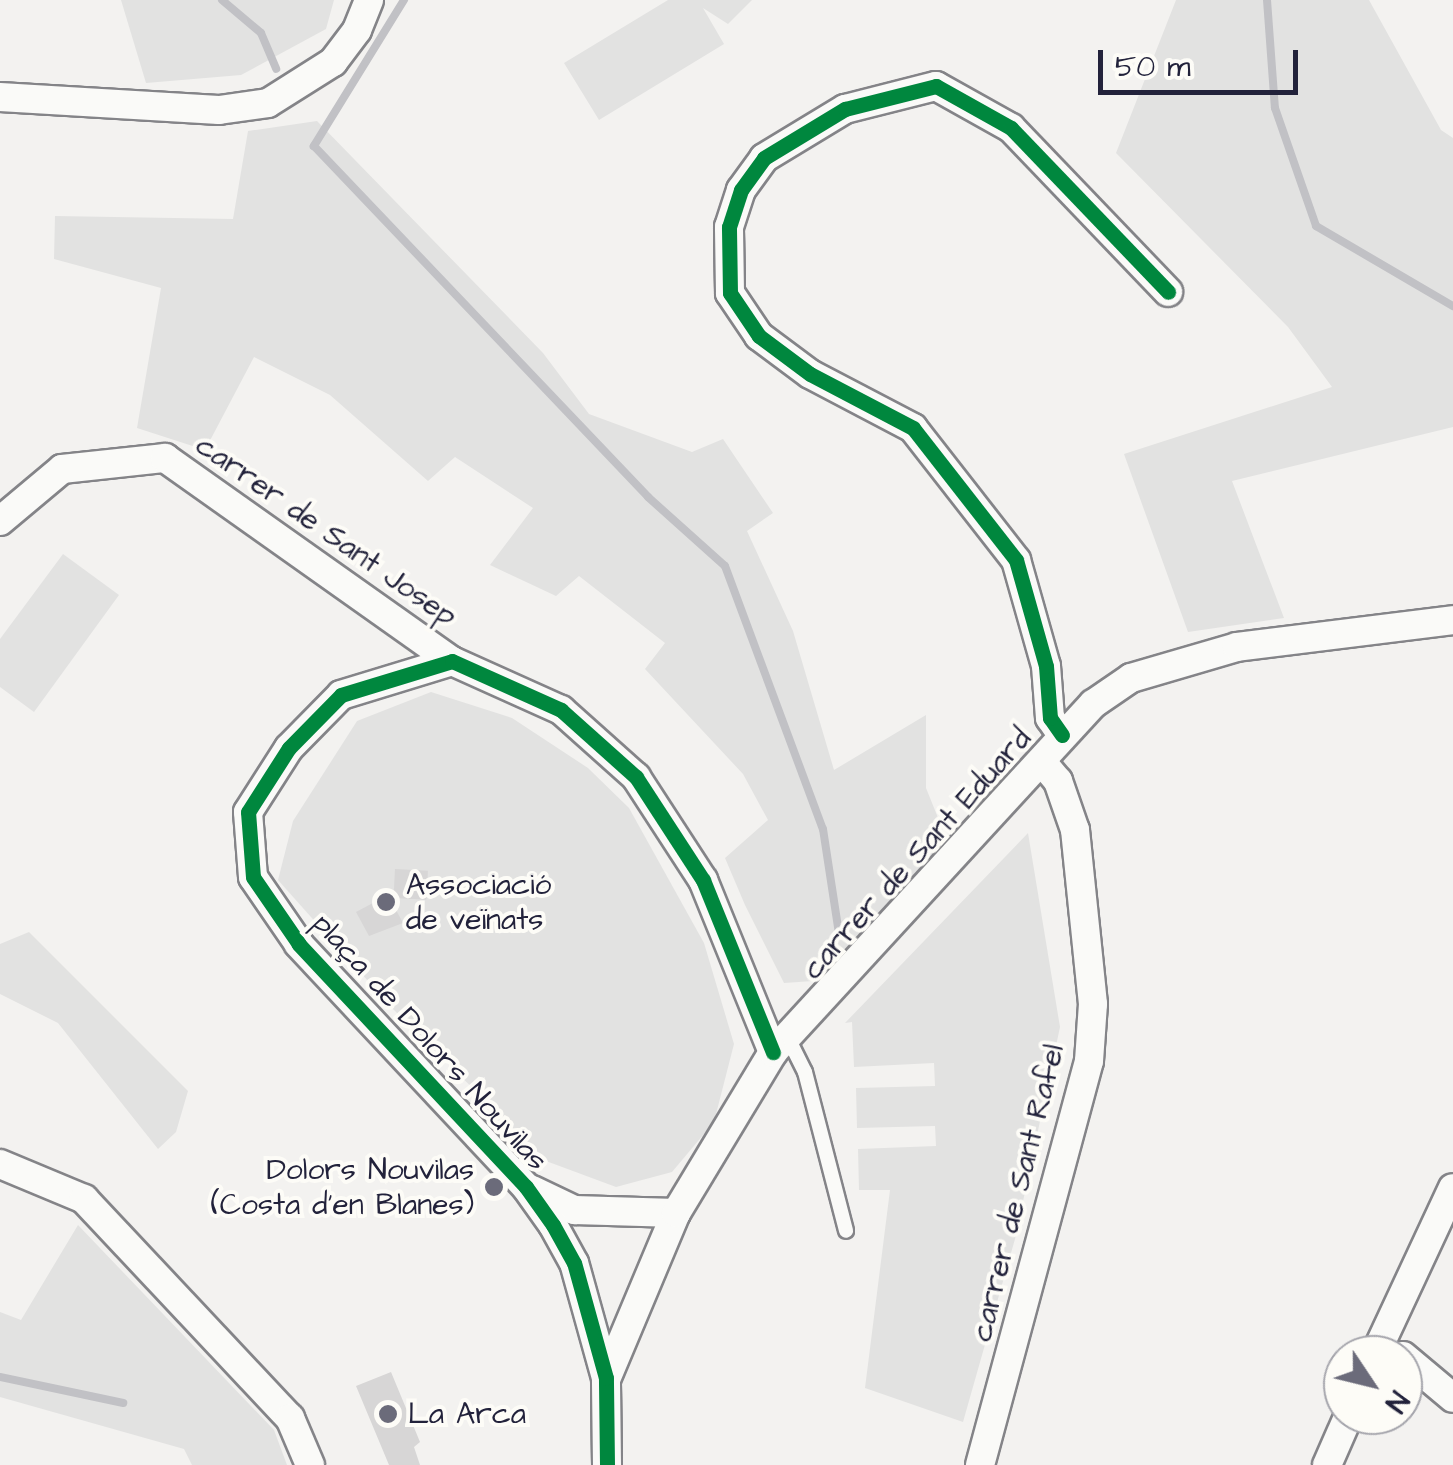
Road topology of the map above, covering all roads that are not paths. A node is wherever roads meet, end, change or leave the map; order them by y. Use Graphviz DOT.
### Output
graph roads {
  1 [pos="369,0"];
  2 [pos="0,97"];
  3 [pos="1168,292"];
  4 [pos="0,520"];
  5 [pos="1453,620"];
  6 [pos="452,661"];
  7 [pos="1062,735"];
  8 [pos="1043,762"];
  9 [pos="780,1044"];
  10 [pos="0,1164"];
  11 [pos="526,1187"];
  12 [pos="1453,1188"];
  13 [pos="676,1213"];
  14 [pos="846,1230"];
  15 [pos="1396,1335"];
  16 [pos="1423,1376"];
  17 [pos="606,1378"];
  18 [pos="1453,1398"];
  19 [pos="1340,1435"];
  20 [pos="310,1465"];
  21 [pos="606,1465"];
  22 [pos="980,1465"];
  23 [pos="1327,1465"];
  1 -- 2 [label="street"];
  3 -- 7 [label="street"];
  4 -- 6 [label="street, carrer de Sant Josep"];
  5 -- 7 [label="street, carrer de Sant Eduard"];
  6 -- 9 [label="street"];
  6 -- 11 [label="street, plaça de Dolors Nouvilas"];
  7 -- 8 [label="street, carrer de Sant Eduard"];
  8 -- 9 [label="street, carrer de Sant Eduard"];
  8 -- 22 [label="street, carrer de Sant Rafel"];
  9 -- 13 [label="street"];
  9 -- 14 [label="lane"];
  10 -- 20 [label="street"];
  11 -- 13 [label="street, plaça de Dolors Nouvilas"];
  11 -- 17 [label="street, plaça de Dolors Nouvilas"];
  12 -- 15 [label="street"];
  13 -- 17 [label="street"];
  16 -- 18 [label="street"];
  17 -- 21 [label="street"];
  19 -- 23 [label="street"];
}
